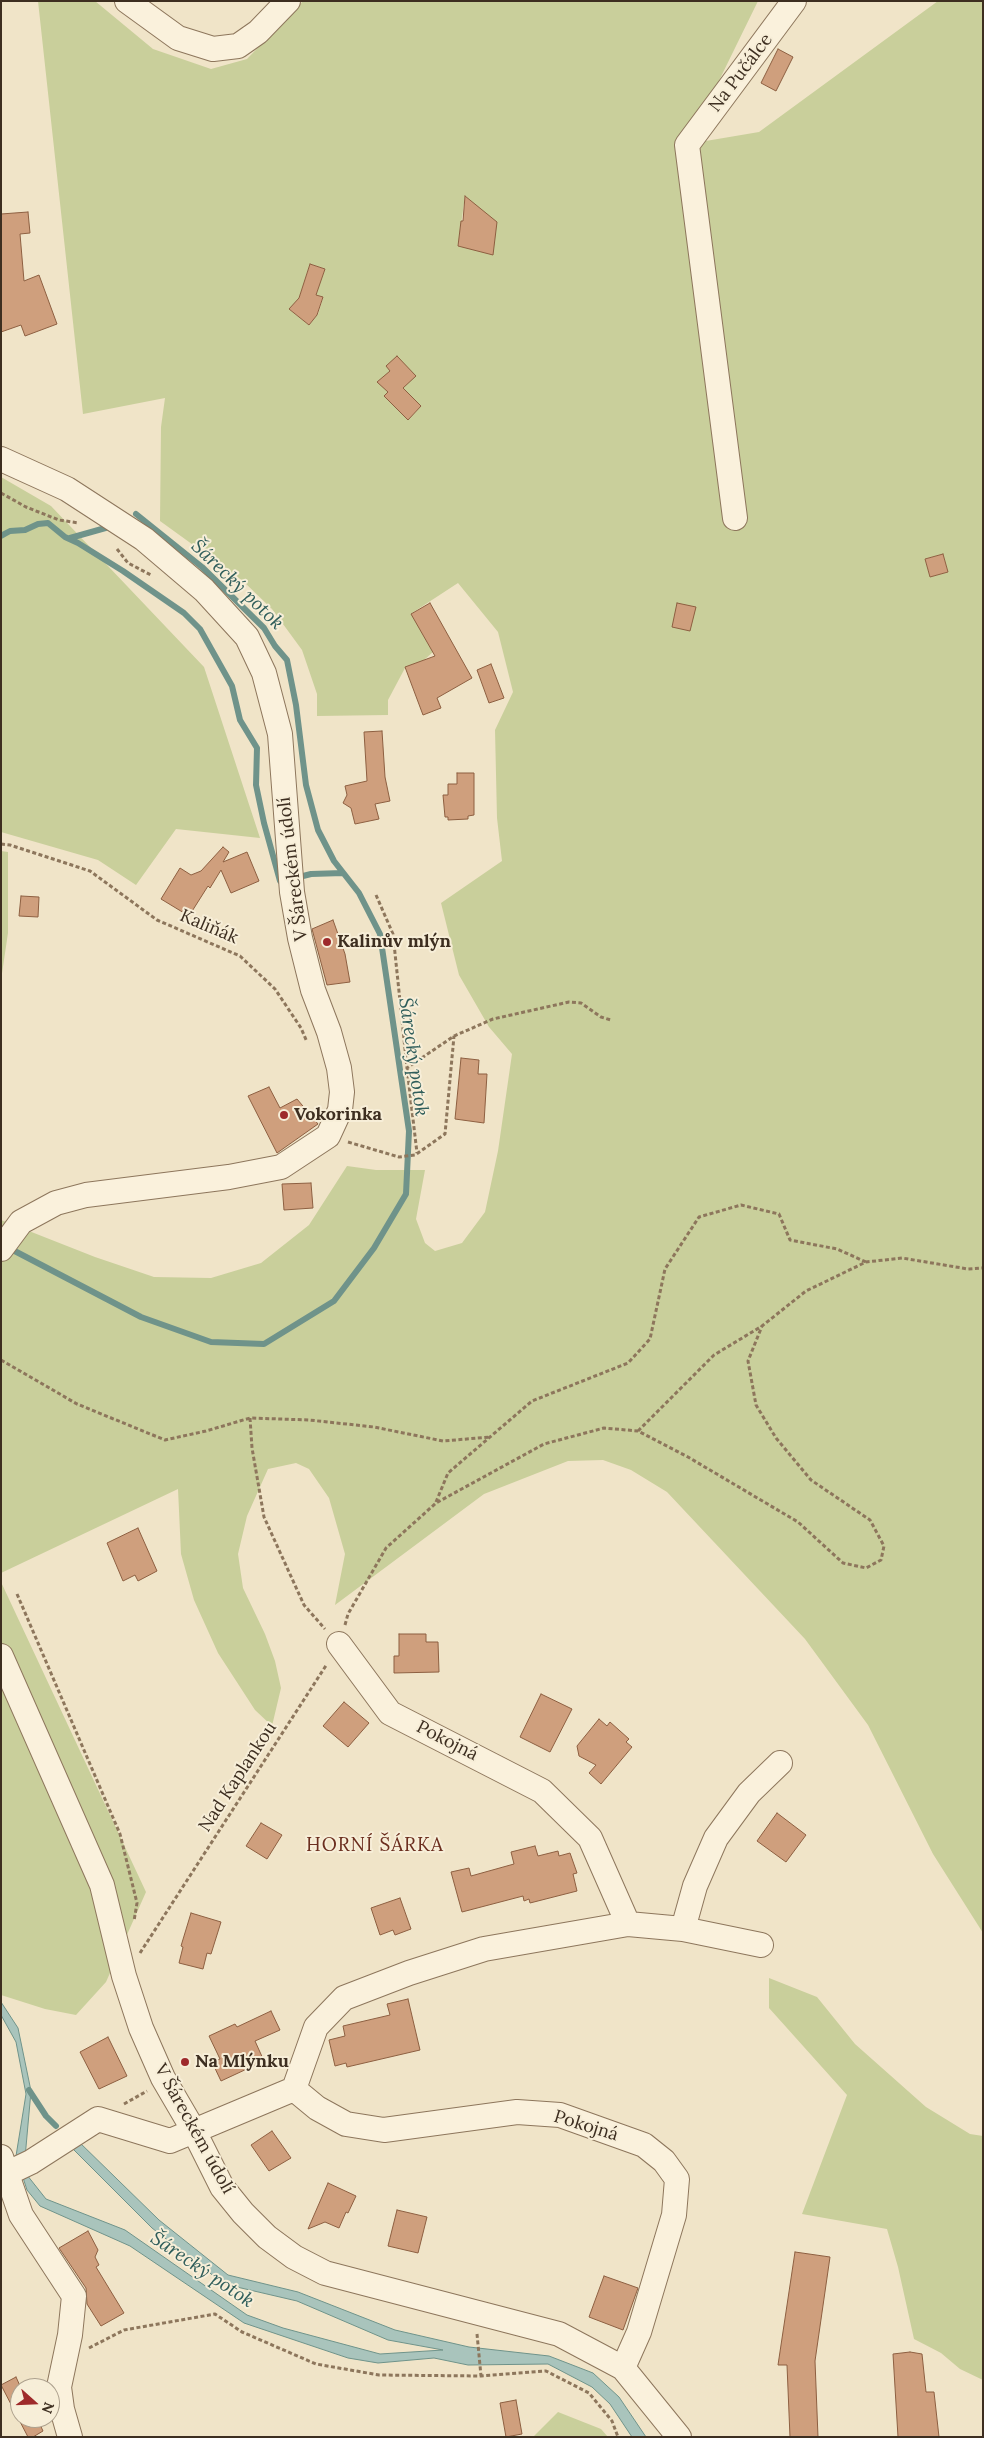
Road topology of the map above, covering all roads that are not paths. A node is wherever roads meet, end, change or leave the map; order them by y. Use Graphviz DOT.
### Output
graph roads {
  1 [pos="127,1"];
  2 [pos="288,1"];
  3 [pos="794,1"];
  4 [pos="1,459"];
  5 [pos="735,518"];
  6 [pos="5,1243"];
  7 [pos="339,1644"];
  8 [pos="1,1656"];
  9 [pos="780,1763"];
  10 [pos="628,1924"];
  11 [pos="683,1929"];
  12 [pos="761,1945"];
  13 [pos="294,2089"];
  14 [pos="194,2131"];
  15 [pos="14,2165"];
  16 [pos="623,2368"];
  17 [pos="70,2437"];
  18 [pos="679,2437"];
  1 -- 2 [label="street"];
  3 -- 5 [label="street, Na Pučálce"];
  4 -- 6 [label="street, V Šáreckém údolí"];
  7 -- 10 [label="street, Pokojná"];
  8 -- 14 [label="street, V Šáreckém údolí"];
  9 -- 11 [label="street"];
  10 -- 11 [label="street"];
  10 -- 13 [label="street"];
  11 -- 12 [label="street"];
  13 -- 14 [label="street"];
  13 -- 16 [label="street, Pokojná"];
  14 -- 15 [label="street"];
  14 -- 16 [label="street, V Šáreckém údolí"];
  15 -- 17 [label="street"];
  16 -- 18 [label="street, V Šáreckém údolí"];
}
